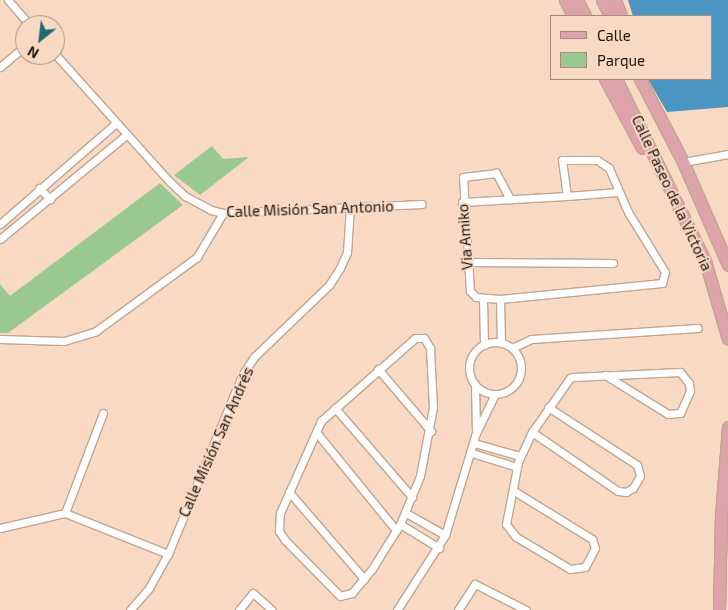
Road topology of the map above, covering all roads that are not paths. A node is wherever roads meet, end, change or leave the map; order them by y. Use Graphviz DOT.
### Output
graph roads {
  1 [pos="8,0"];
  2 [pos="565,0"];
  3 [pos="577,0"];
  4 [pos="602,0"];
  5 [pos="615,0"];
  6 [pos="21,15"];
  7 [pos="572,15"];
  8 [pos="584,15"];
  9 [pos="610,15"];
  10 [pos="621,15"];
  11 [pos="15,54"];
  12 [pos="65,65"];
  13 [pos="0,67"];
  14 [pos="607,80"];
  15 [pos="616,80"];
  16 [pos="641,80"];
  17 [pos="116,123"];
  18 [pos="126,135"];
  19 [pos="728,154"];
  20 [pos="683,162"];
  21 [pos="39,188"];
  22 [pos="618,192"];
  23 [pos="567,196"];
  24 [pos="50,199"];
  25 [pos="510,199"];
  26 [pos="462,202"];
  27 [pos="422,204"];
  28 [pos="350,207"];
  29 [pos="223,213"];
  30 [pos="0,224"];
  31 [pos="691,229"];
  32 [pos="0,239"];
  33 [pos="467,262"];
  34 [pos="613,263"];
  35 [pos="728,265"];
  36 [pos="500,299"];
  37 [pos="483,300"];
  38 [pos="698,328"];
  39 [pos="0,339"];
  40 [pos="728,339"];
  41 [pos="501,343"];
  42 [pos="484,345"];
  43 [pos="512,348"];
  44 [pos="378,369"];
  45 [pos="605,375"];
  46 [pos="475,384"];
  47 [pos="495,394"];
  48 [pos="548,406"];
  49 [pos="335,408"];
  50 [pos="103,414"];
  51 [pos="728,427"];
  52 [pos="431,431"];
  53 [pos="316,432"];
  54 [pos="532,432"];
  55 [pos="476,433"];
  56 [pos="474,443"];
  57 [pos="472,453"];
  58 [pos="520,456"];
  59 [pos="517,467"];
  60 [pos="514,491"];
  61 [pos="288,492"];
  62 [pos="412,497"];
  63 [pos="65,513"];
  64 [pos="406,513"];
  65 [pos="398,527"];
  66 [pos="0,528"];
  67 [pos="445,535"];
  68 [pos="439,548"];
  69 [pos="168,554"];
  70 [pos="364,579"];
  71 [pos="130,610"];
  72 [pos="239,610"];
  73 [pos="272,610"];
  74 [pos="397,610"];
  75 [pos="458,610"];
  76 [pos="526,610"];
  77 [pos="720,610"];
  1 -- 6 [label="street"];
  2 -- 7 [label="main road"];
  3 -- 8 [label="main road"];
  4 -- 9 [label="main road"];
  5 -- 10 [label="main road"];
  11 -- 13 [label="street"];
  12 -- 17 [label="street, Calle Misión San Antonio"];
  14 -- 31 [label="main road"];
  15 -- 31 [label="main road, Calle Paseo de la Victoria"];
  16 -- 20 [label="main road, Calle Paseo de la Victoria"];
  17 -- 18 [label="street, Calle Misión San Antonio"];
  17 -- 21 [label="street"];
  18 -- 24 [label="street"];
  18 -- 29 [label="street, Calle Misión San Antonio"];
  19 -- 20 [label="street"];
  20 -- 35 [label="main road, Calle Paseo de la Victoria"];
  21 -- 24 [label="street"];
  21 -- 30 [label="street"];
  22 -- 23 [label="street"];
  22 -- 23 [label="street"];
  22 -- 36 [label="street"];
  23 -- 25 [label="street"];
  24 -- 32 [label="street"];
  25 -- 26 [label="street"];
  25 -- 26 [label="street, Via Amiko"];
  26 -- 33 [label="street, Via Amiko"];
  27 -- 28 [label="street, Calle Misión San Antonio"];
  28 -- 29 [label="street, Calle Misión San Antonio"];
  28 -- 69 [label="street, Calle Misión San Andrés"];
  29 -- 39 [label="street"];
  31 -- 40 [label="main road, Calle Paseo de la Victoria"];
  33 -- 34 [label="street"];
  33 -- 37 [label="street, Via Amiko"];
  36 -- 37 [label="street"];
  36 -- 41 [label="street"];
  37 -- 42 [label="street"];
  38 -- 43 [label="street"];
  41 -- 42 [label="street"];
  41 -- 43 [label="street"];
  42 -- 46 [label="street"];
  43 -- 47 [label="street"];
  44 -- 49 [label="street"];
  44 -- 52 [label="street"];
  44 -- 52 [label="street"];
  45 -- 45 [label="street"];
  45 -- 48 [label="street"];
  46 -- 47 [label="street"];
  46 -- 55 [label="street"];
  47 -- 55 [label="street"];
  48 -- 54 [label="street"];
  48 -- 54 [label="street"];
  49 -- 53 [label="street"];
  49 -- 62 [label="street"];
  50 -- 63 [label="street"];
  51 -- 77 [label="main road"];
  52 -- 62 [label="street"];
  53 -- 61 [label="street"];
  53 -- 65 [label="street"];
  54 -- 58 [label="street"];
  55 -- 56 [label="street"];
  56 -- 57 [label="street"];
  56 -- 58 [label="street"];
  57 -- 59 [label="street"];
  57 -- 67 [label="street"];
  58 -- 59 [label="street"];
  59 -- 60 [label="street"];
  60 -- 60 [label="street"];
  61 -- 70 [label="street"];
  61 -- 70 [label="street"];
  62 -- 64 [label="street"];
  63 -- 66 [label="street"];
  63 -- 69 [label="street"];
  64 -- 65 [label="street"];
  64 -- 67 [label="street"];
  65 -- 68 [label="street"];
  65 -- 70 [label="street"];
  67 -- 68 [label="street"];
  68 -- 74 [label="street"];
  69 -- 71 [label="street, Calle Misión San Andrés"];
  72 -- 73 [label="street"];
  75 -- 76 [label="street"];
}
